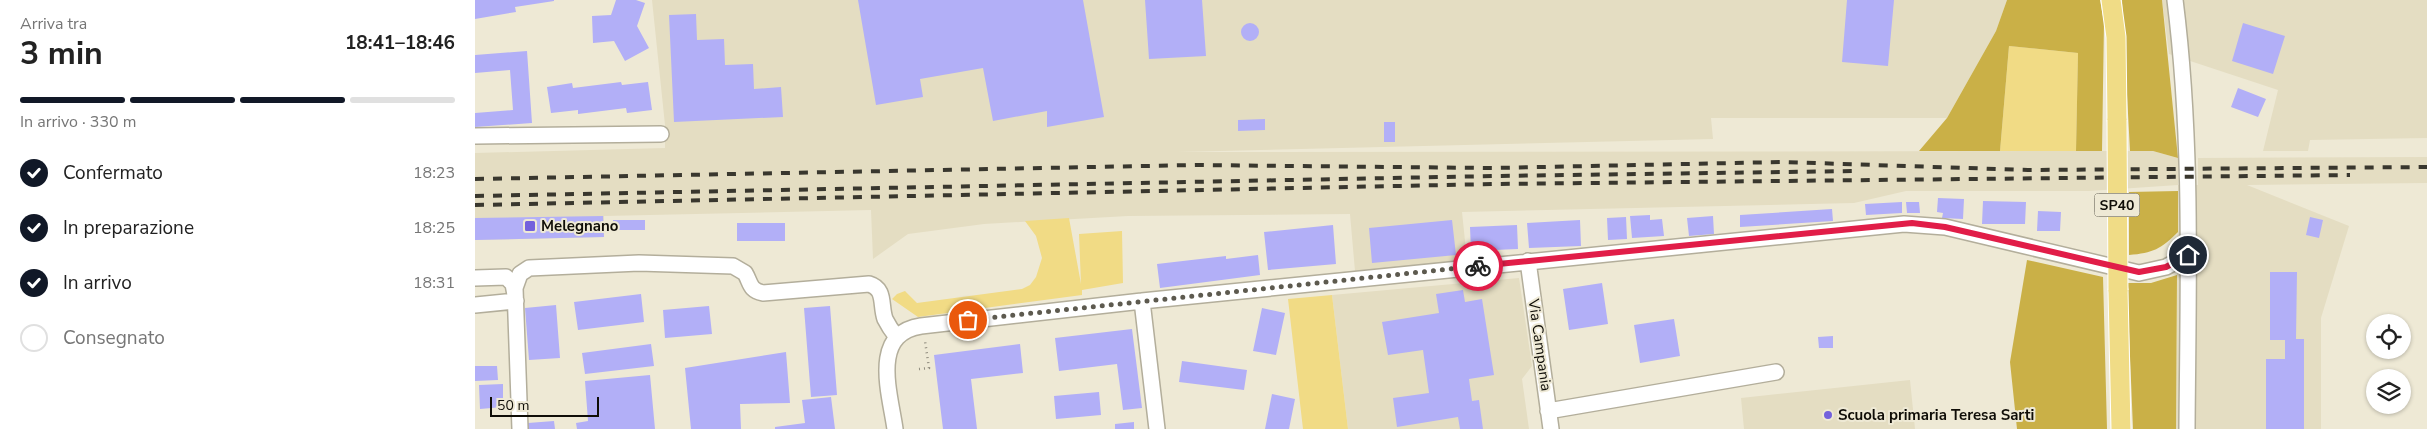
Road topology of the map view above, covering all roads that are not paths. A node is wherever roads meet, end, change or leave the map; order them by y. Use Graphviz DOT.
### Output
graph roads {
  1 [pos="2111,0"];
  2 [pos="2175,0"];
  3 [pos="661,134"];
  4 [pos="475,136"];
  5 [pos="2188,255"];
  6 [pos="1529,261"];
  7 [pos="475,278"];
  8 [pos="1142,300"];
  9 [pos="516,302"];
  10 [pos="475,305"];
  11 [pos="896,336"];
  12 [pos="1776,372"];
  13 [pos="1549,411"];
  14 [pos="520,429"];
  15 [pos="895,429"];
  16 [pos="1157,429"];
  17 [pos="1551,429"];
  18 [pos="2121,429"];
  19 [pos="2187,429"];
  1 -- 18 [label="main road, SP40, bridge"];
  2 -- 5 [label="street"];
  3 -- 4 [label="street"];
  5 -- 6 [label="street"];
  5 -- 19 [label="street"];
  6 -- 8 [label="street"];
  6 -- 13 [label="street, Via Campania"];
  7 -- 9 [label="street"];
  8 -- 11 [label="street"];
  8 -- 16 [label="street"];
  9 -- 10 [label="street"];
  9 -- 11 [label="street"];
  9 -- 14 [label="street"];
  11 -- 15 [label="street"];
  12 -- 13 [label="street"];
  13 -- 17 [label="street, Via Campania"];
}
